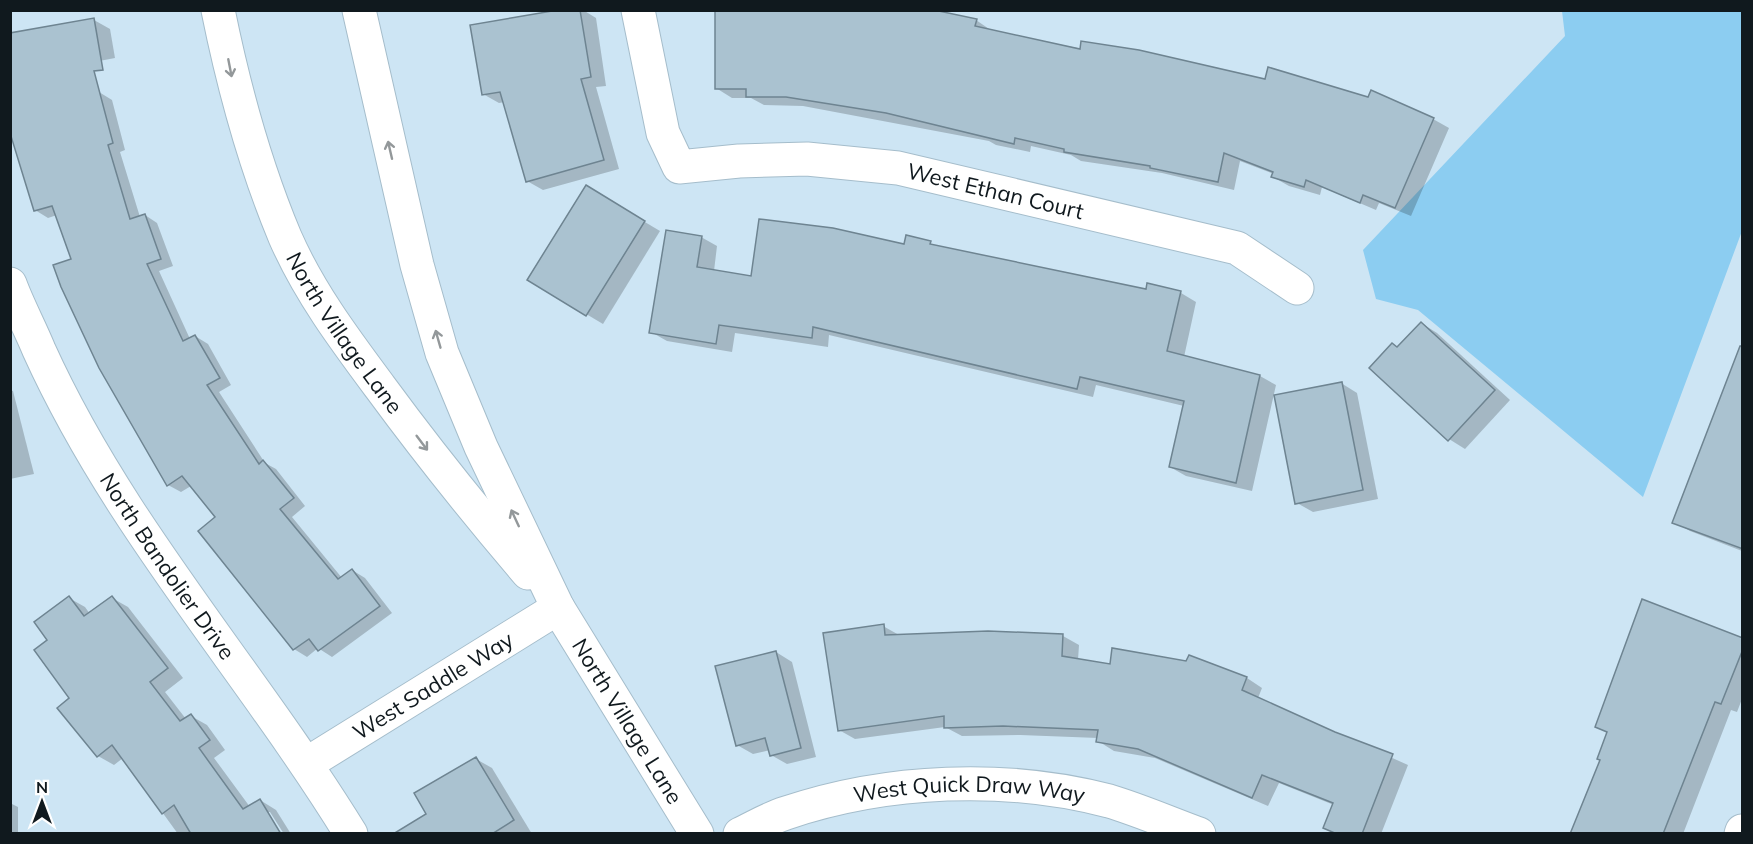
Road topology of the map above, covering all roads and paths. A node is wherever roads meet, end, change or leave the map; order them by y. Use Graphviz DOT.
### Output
graph roads {
  1 [pos="218,10"];
  2 [pos="359,10"];
  3 [pos="638,10"];
  4 [pos="1298,288"];
  5 [pos="12,290"];
  6 [pos="558,608"];
  7 [pos="308,763"];
  8 [pos="351,834"];
  9 [pos="698,834"];
  10 [pos="740,834"];
  11 [pos="1199,834"];
  1 -- 6 [label="street, North Village Lane, one-way"];
  6 -- 2 [label="street, North Village Lane, one-way"];
  3 -- 4 [label="street, West Ethan Court"];
  5 -- 7 [label="street, North Bandolier Drive"];
  6 -- 7 [label="street, West Saddle Way"];
  6 -- 9 [label="street, North Village Lane"];
  7 -- 8 [label="street, North Bandolier Drive"];
  10 -- 11 [label="street, West Quick Draw Way"];
}
